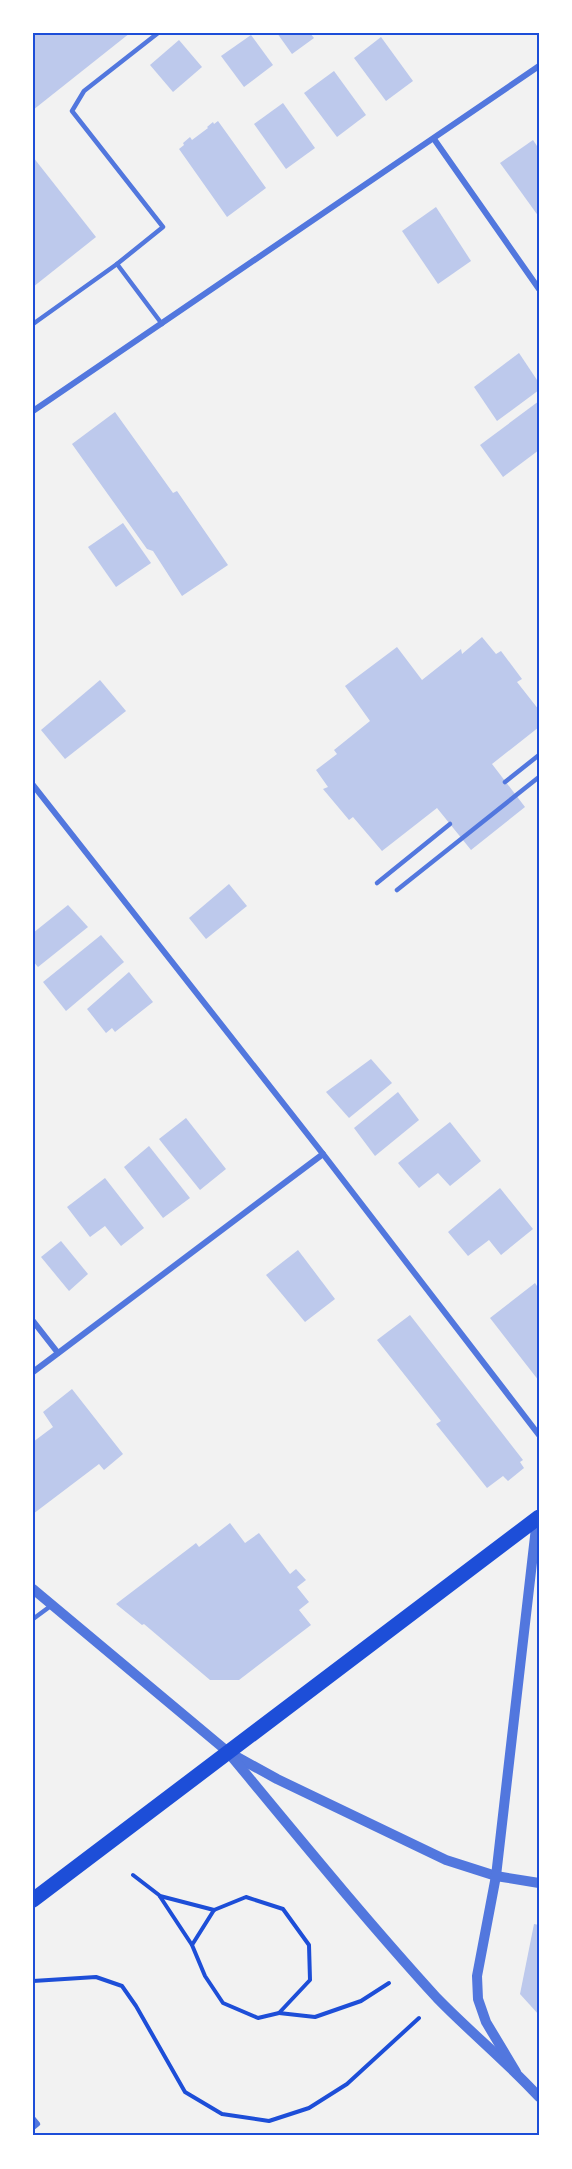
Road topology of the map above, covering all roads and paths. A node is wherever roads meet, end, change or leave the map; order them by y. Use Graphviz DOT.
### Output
graph roads {
  1 [pos="158,33"];
  2 [pos="539,66"];
  3 [pos="434,139"];
  4 [pos="117,264"];
  5 [pos="539,289"];
  6 [pos="33,324"];
  7 [pos="162,324"];
  8 [pos="33,411"];
  9 [pos="539,755"];
  10 [pos="539,777"];
  11 [pos="505,782"];
  12 [pos="33,785"];
  13 [pos="450,824"];
  14 [pos="377,883"];
  15 [pos="397,890"];
  16 [pos="323,1154"];
  17 [pos="33,1321"];
  18 [pos="58,1353"];
  19 [pos="33,1372"];
  20 [pos="539,1435"];
  21 [pos="538,1518"];
  22 [pos="33,1589"];
  23 [pos="52,1605"];
  24 [pos="33,1619"];
  25 [pos="228,1752"];
  26 [pos="133,1875"];
  27 [pos="496,1876"];
  28 [pos="539,1883"];
  29 [pos="159,1895"];
  30 [pos="33,1900"];
  31 [pos="214,1910"];
  32 [pos="192,1945"];
  33 [pos="33,1981"];
  34 [pos="388,1983"];
  35 [pos="279,2013"];
  36 [pos="419,2018"];
  37 [pos="516,2072"];
  38 [pos="539,2097"];
  39 [pos="33,2118"];
  40 [pos="33,2128"];
  1 -- 4 [label="lane"];
  2 -- 3 [label="street"];
  3 -- 5 [label="street"];
  3 -- 7 [label="street"];
  4 -- 6 [label="lane"];
  4 -- 7 [label="lane"];
  7 -- 8 [label="street"];
  9 -- 11 [label="lane"];
  10 -- 15 [label="lane"];
  12 -- 16 [label="street"];
  13 -- 14 [label="lane"];
  16 -- 18 [label="street"];
  16 -- 20 [label="street"];
  17 -- 18 [label="street"];
  18 -- 19 [label="street"];
  21 -- 25 [label="main road"];
  21 -- 27 [label="street"];
  22 -- 23 [label="street"];
  23 -- 24 [label="lane"];
  23 -- 25 [label="street"];
  25 -- 27 [label="street"];
  25 -- 30 [label="main road"];
  25 -- 37 [label="street"];
  26 -- 29 [label="path"];
  27 -- 28 [label="street"];
  27 -- 37 [label="street"];
  29 -- 31 [label="path"];
  29 -- 32 [label="path"];
  31 -- 32 [label="path"];
  31 -- 35 [label="path"];
  32 -- 35 [label="path"];
  33 -- 36 [label="path"];
  34 -- 35 [label="path"];
  37 -- 38 [label="street"];
  39 -- 40 [label="lane"];
}
